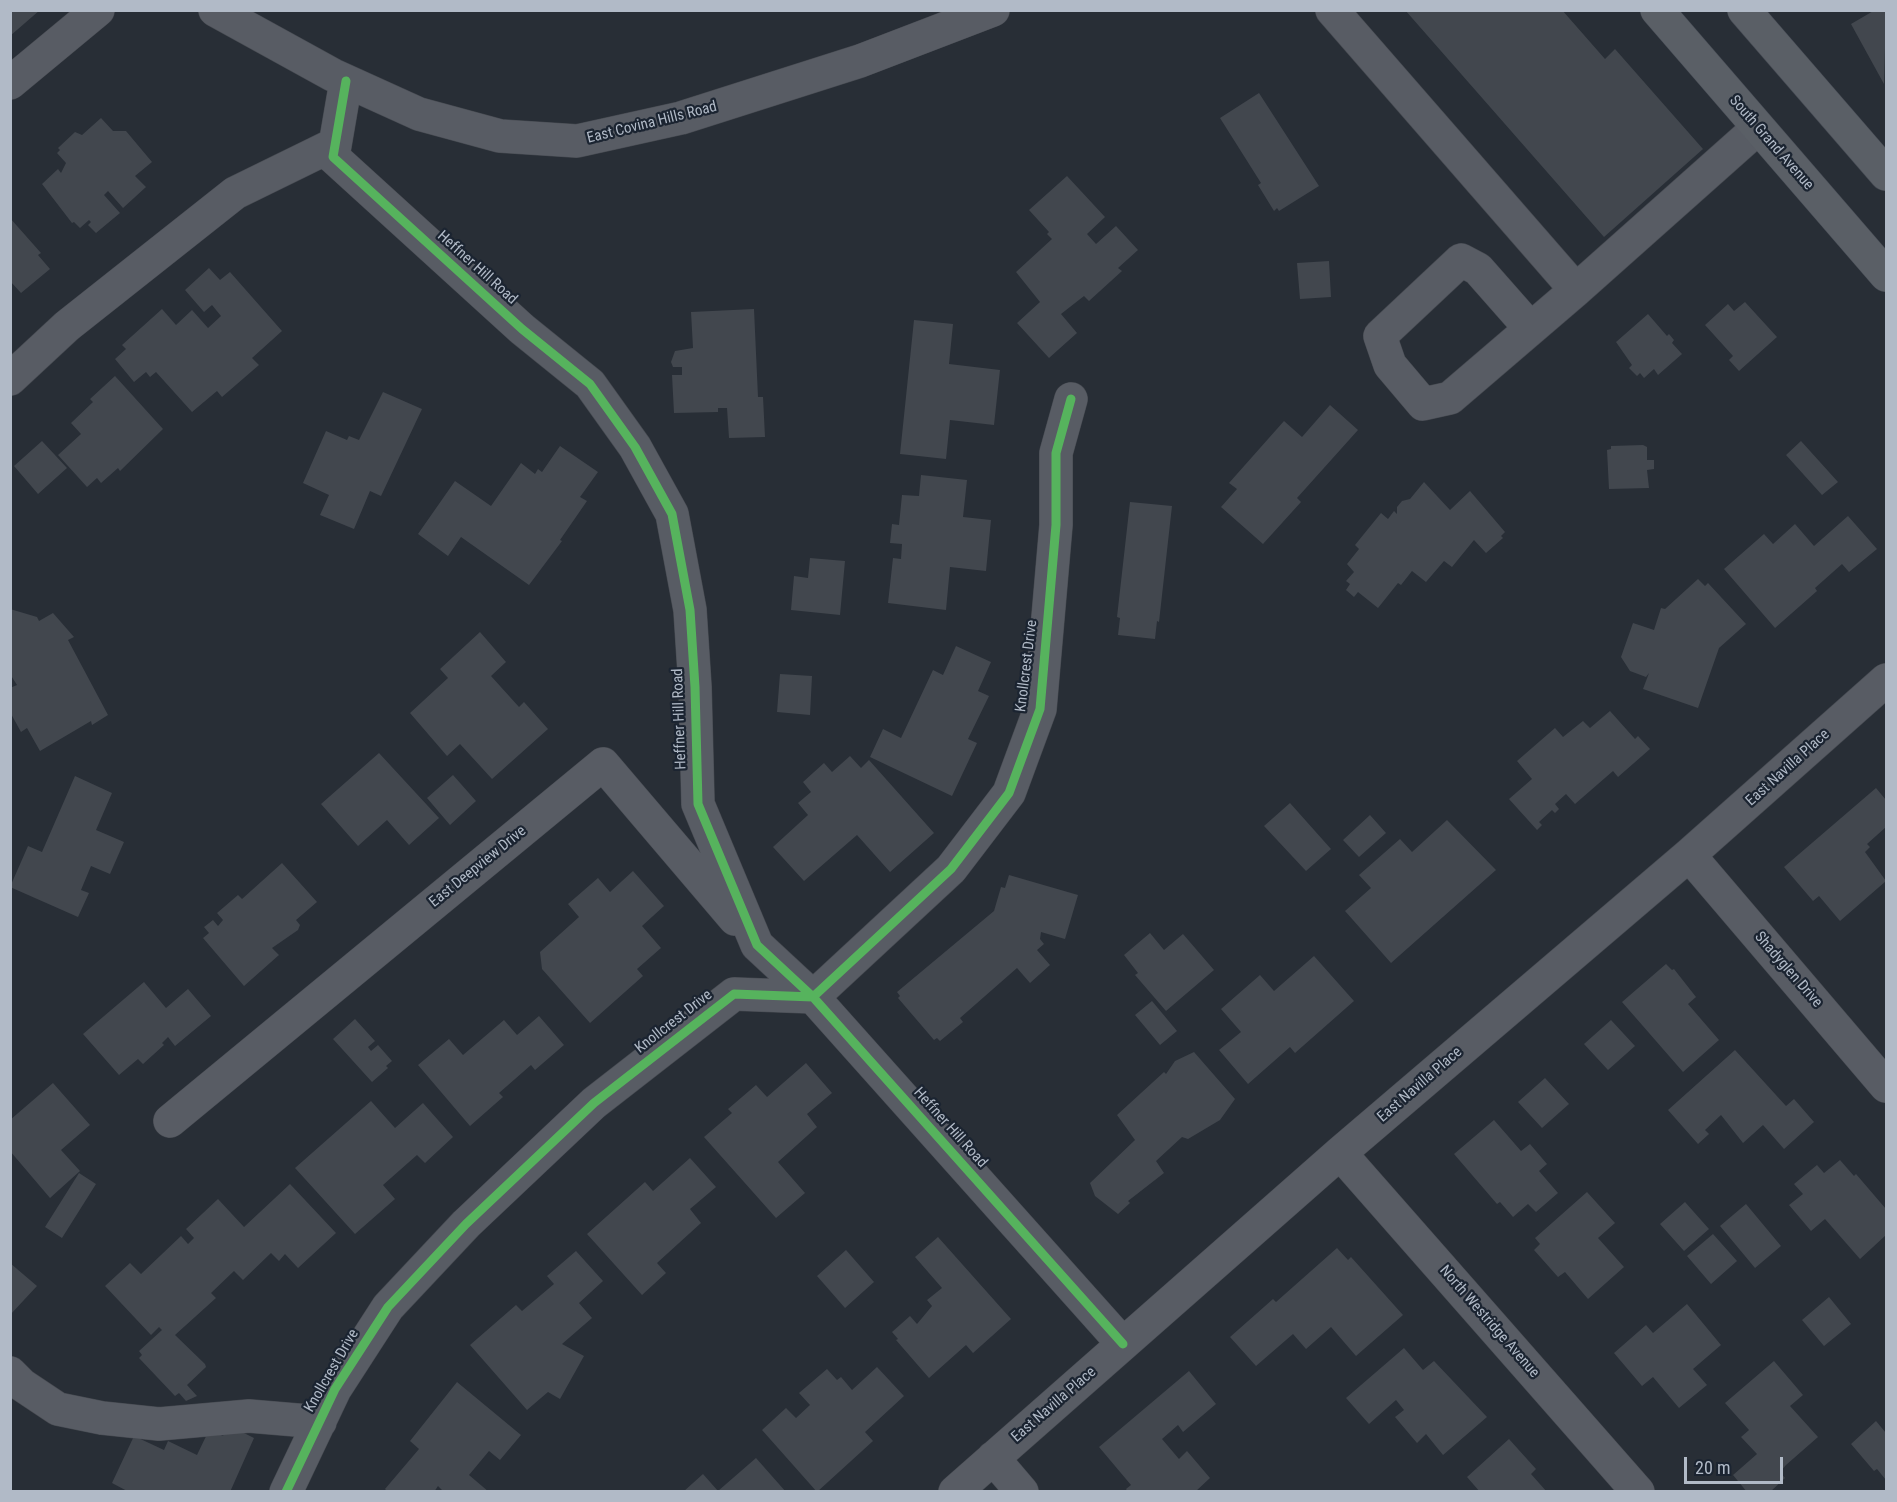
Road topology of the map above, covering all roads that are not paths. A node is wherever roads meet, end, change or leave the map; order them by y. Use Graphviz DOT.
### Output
graph roads {
  1 [pos="98,10"];
  2 [pos="215,10"];
  3 [pos="993,10"];
  4 [pos="1332,10"];
  5 [pos="1657,10"];
  6 [pos="1744,10"];
  7 [pos="346,81"];
  8 [pos="10,83"];
  9 [pos="1758,128"];
  10 [pos="335,144"];
  11 [pos="1887,174"];
  12 [pos="1887,275"];
  13 [pos="1576,290"];
  14 [pos="1530,328"];
  15 [pos="10,379"];
  16 [pos="1071,399"];
  17 [pos="1887,680"];
  18 [pos="1689,855"];
  19 [pos="758,945"];
  20 [pos="813,997"];
  21 [pos="1887,1086"];
  22 [pos="170,1121"];
  23 [pos="1341,1153"];
  24 [pos="1123,1344"];
  25 [pos="10,1373"];
  26 [pos="320,1422"];
  27 [pos="993,1458"];
  28 [pos="286,1491"];
  29 [pos="955,1491"];
  30 [pos="1022,1491"];
  31 [pos="1638,1491"];
  1 -- 8 [label="street"];
  2 -- 7 [label="street, East Covina Hills Road"];
  3 -- 7 [label="street, East Covina Hills Road"];
  4 -- 13 [label="street"];
  5 -- 9 [label="main road, South Grand Avenue"];
  6 -- 11 [label="main road"];
  7 -- 10 [label="street"];
  9 -- 12 [label="main road, South Grand Avenue"];
  9 -- 13 [label="street"];
  10 -- 15 [label="street"];
  10 -- 19 [label="street, Heffner Hill Road"];
  13 -- 14 [label="street"];
  14 -- 14 [label="street"];
  16 -- 20 [label="street, Knollcrest Drive"];
  17 -- 18 [label="street, East Navilla Place"];
  18 -- 21 [label="street, Shadyglen Drive"];
  18 -- 23 [label="street, East Navilla Place"];
  19 -- 20 [label="street, Heffner Hill Road"];
  19 -- 22 [label="street, East Deepview Drive"];
  20 -- 24 [label="street, Heffner Hill Road"];
  20 -- 26 [label="street, Knollcrest Drive"];
  23 -- 24 [label="street, East Navilla Place"];
  23 -- 31 [label="street, North Westridge Avenue"];
  24 -- 27 [label="street, East Navilla Place"];
  25 -- 26 [label="street"];
  26 -- 28 [label="street, Knollcrest Drive"];
  27 -- 29 [label="street, East Navilla Place"];
  27 -- 30 [label="street"];
}
